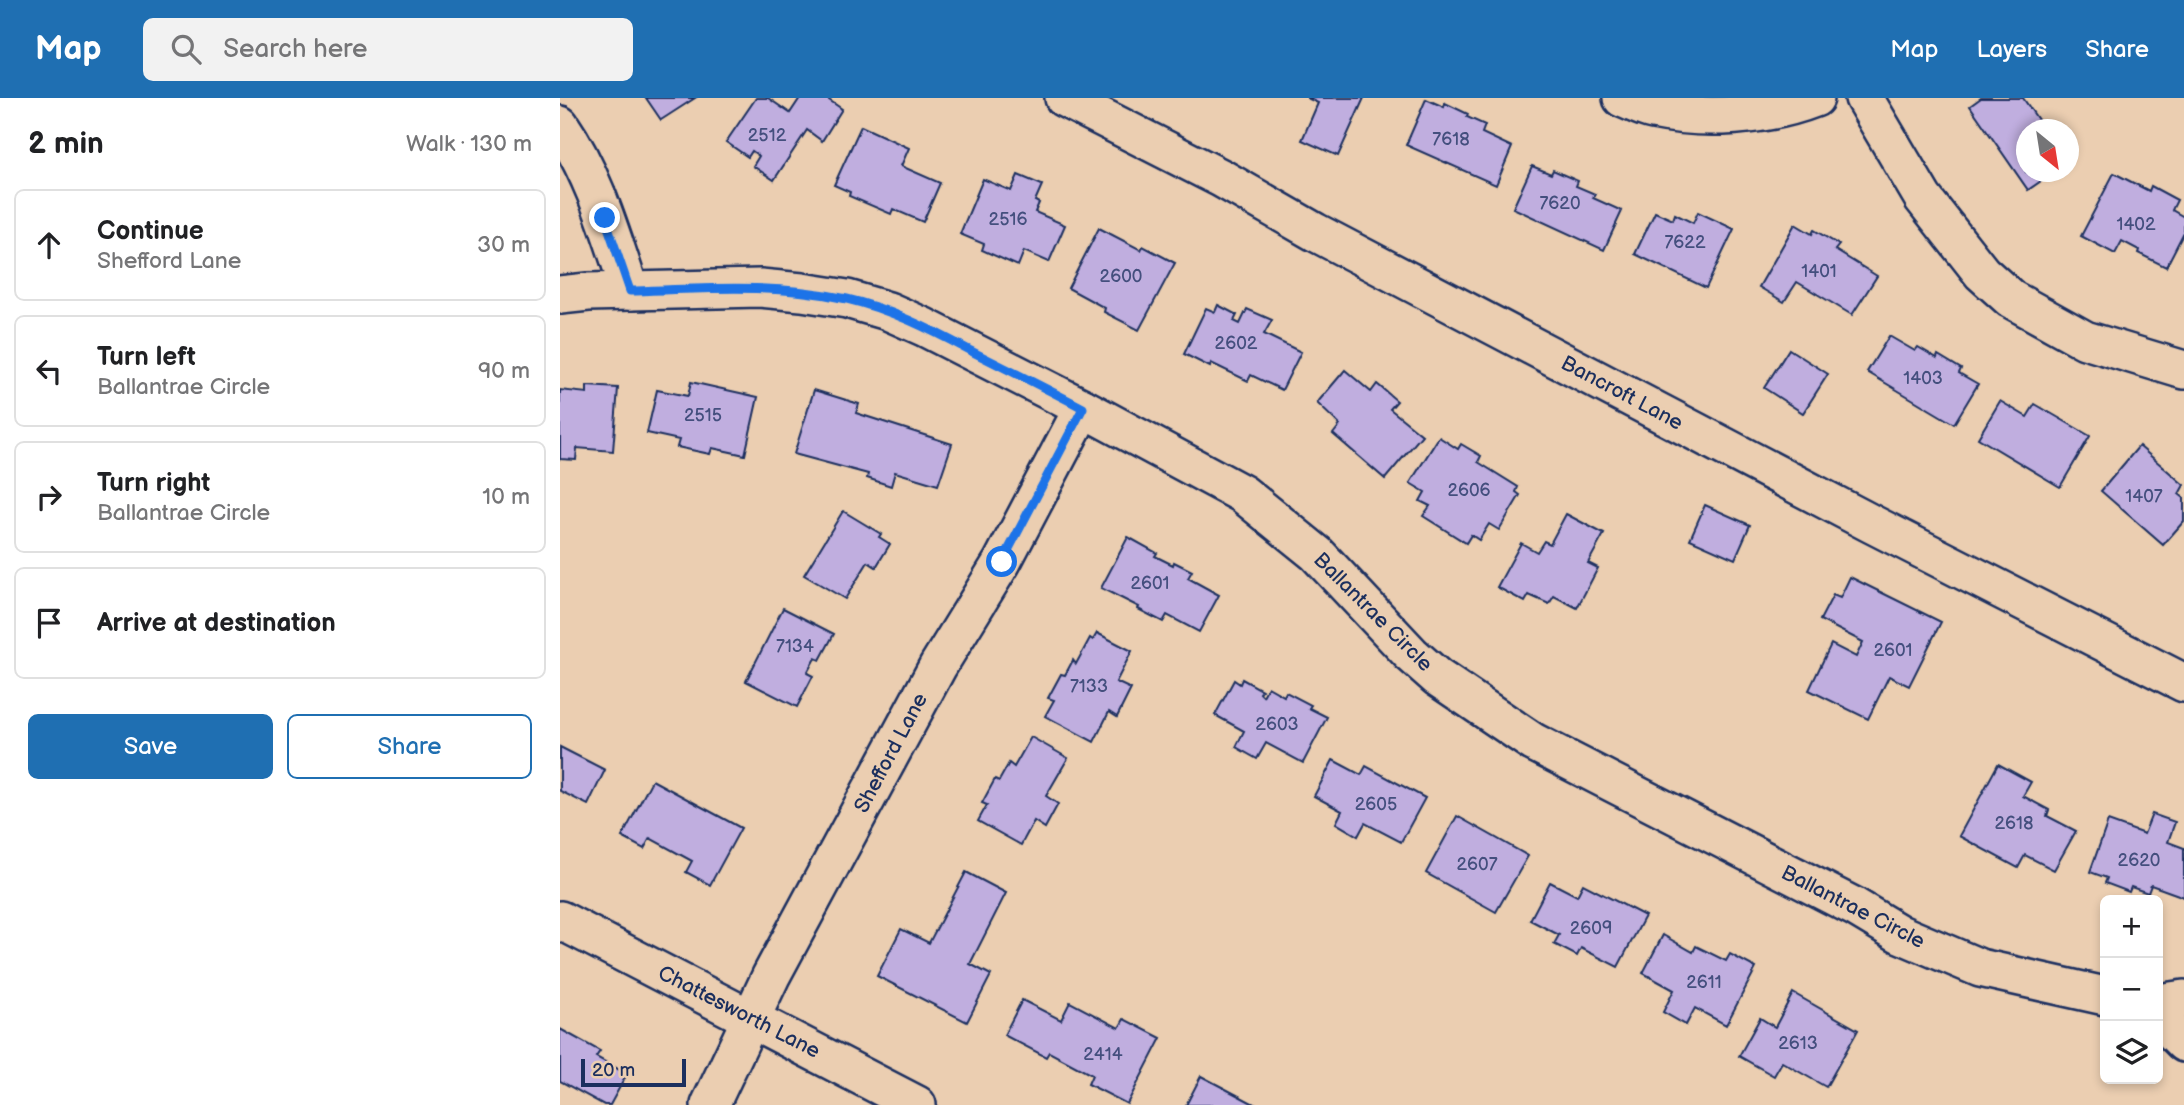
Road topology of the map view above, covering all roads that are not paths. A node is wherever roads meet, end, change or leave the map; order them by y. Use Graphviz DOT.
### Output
graph roads {
  1 [pos="1064,98"];
  2 [pos="1622,98"];
  3 [pos="1815,98"];
  4 [pos="1864,98"];
  5 [pos="560,125"];
  6 [pos="630,291"];
  7 [pos="560,295"];
  8 [pos="2184,370"];
  9 [pos="1083,408"];
  10 [pos="2184,683"];
  11 [pos="560,920"];
  12 [pos="2100,995"];
  13 [pos="2184,999"];
  14 [pos="2163,1002"];
  15 [pos="751,1018"];
  16 [pos="2162,1021"];
  17 [pos="2184,1043"];
  18 [pos="710,1105"];
  19 [pos="917,1105"];
  1 -- 10 [label="street, Bancroft Lane"];
  2 -- 3 [label="street"];
  4 -- 8 [label="street"];
  5 -- 6 [label="street"];
  6 -- 7 [label="street, Ballantrae Circle"];
  6 -- 9 [label="street, Ballantrae Circle"];
  9 -- 12 [label="street, Ballantrae Circle"];
  9 -- 15 [label="street, Shefford Lane"];
  11 -- 15 [label="street, Chattesworth Lane"];
  13 -- 14 [label="street"];
  15 -- 18 [label="street, Shefford Lane"];
  15 -- 19 [label="street, Chattesworth Lane"];
  16 -- 17 [label="street"];
}
